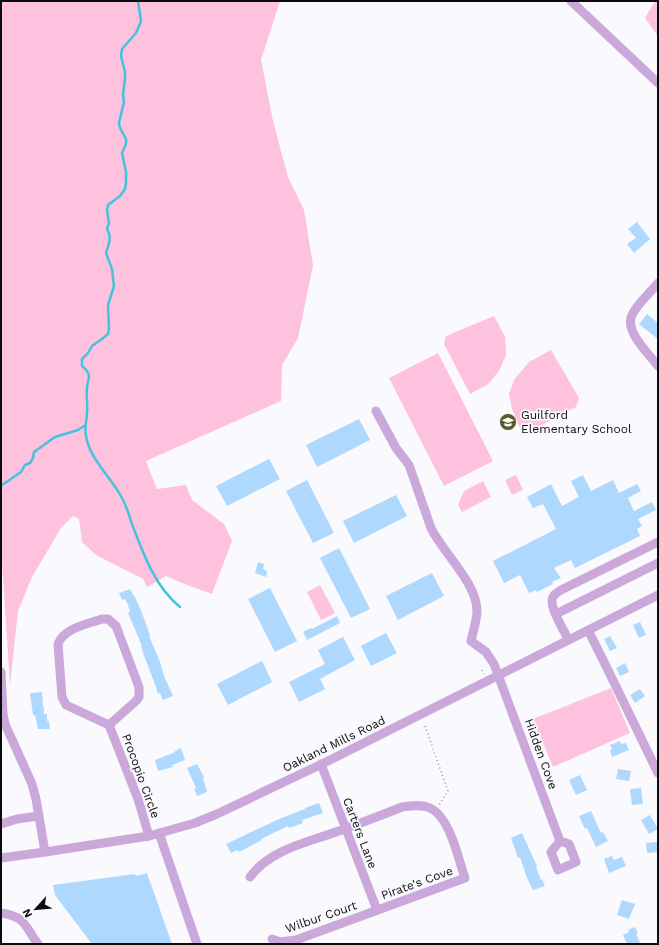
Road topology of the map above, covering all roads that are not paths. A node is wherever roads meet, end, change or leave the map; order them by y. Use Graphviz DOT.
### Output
graph roads {
  1 [pos="571,1"];
  2 [pos="658,83"];
  3 [pos="658,283"];
  4 [pos="658,366"];
  5 [pos="376,411"];
  6 [pos="658,542"];
  7 [pos="658,563"];
  8 [pos="657,597"];
  9 [pos="556,614"];
  10 [pos="588,630"];
  11 [pos="568,639"];
  12 [pos="1,672"];
  13 [pos="499,676"];
  14 [pos="109,725"];
  15 [pos="321,764"];
  16 [pos="658,773"];
  17 [pos="39,816"];
  18 [pos="1,824"];
  19 [pos="346,828"];
  20 [pos="159,833"];
  21 [pos="149,836"];
  22 [pos="560,841"];
  23 [pos="45,852"];
  24 [pos="1,858"];
  25 [pos="250,877"];
  26 [pos="376,910"];
  27 [pos="1,913"];
  28 [pos="272,939"];
  29 [pos="38,944"];
  30 [pos="196,944"];
  1 -- 2 [label="street"];
  3 -- 4 [label="street"];
  5 -- 13 [label="street, Hidden Cove"];
  6 -- 9 [label="street"];
  7 -- 9 [label="street"];
  8 -- 10 [label="street, Oakland Mills Road"];
  9 -- 11 [label="street"];
  10 -- 11 [label="street, Oakland Mills Road"];
  10 -- 16 [label="street"];
  11 -- 13 [label="street, Oakland Mills Road"];
  12 -- 17 [label="street"];
  13 -- 15 [label="street, Oakland Mills Road"];
  13 -- 22 [label="street, Hidden Cove"];
  14 -- 14 [label="street, Procopio Circle"];
  14 -- 21 [label="street, Procopio Circle"];
  15 -- 19 [label="street, Carters Lane"];
  15 -- 20 [label="street, Oakland Mills Road"];
  17 -- 18 [label="street"];
  17 -- 23 [label="street"];
  19 -- 25 [label="street"];
  19 -- 26 [label="street, Carters Lane"];
  19 -- 26 [label="street, Pirate's Cove"];
  20 -- 21 [label="street, Oakland Mills Road"];
  20 -- 30 [label="street"];
  21 -- 23 [label="street, Oakland Mills Road"];
  23 -- 24 [label="street, Oakland Mills Road"];
  26 -- 28 [label="street, Wilbur Court"];
  27 -- 29 [label="street"];
}
